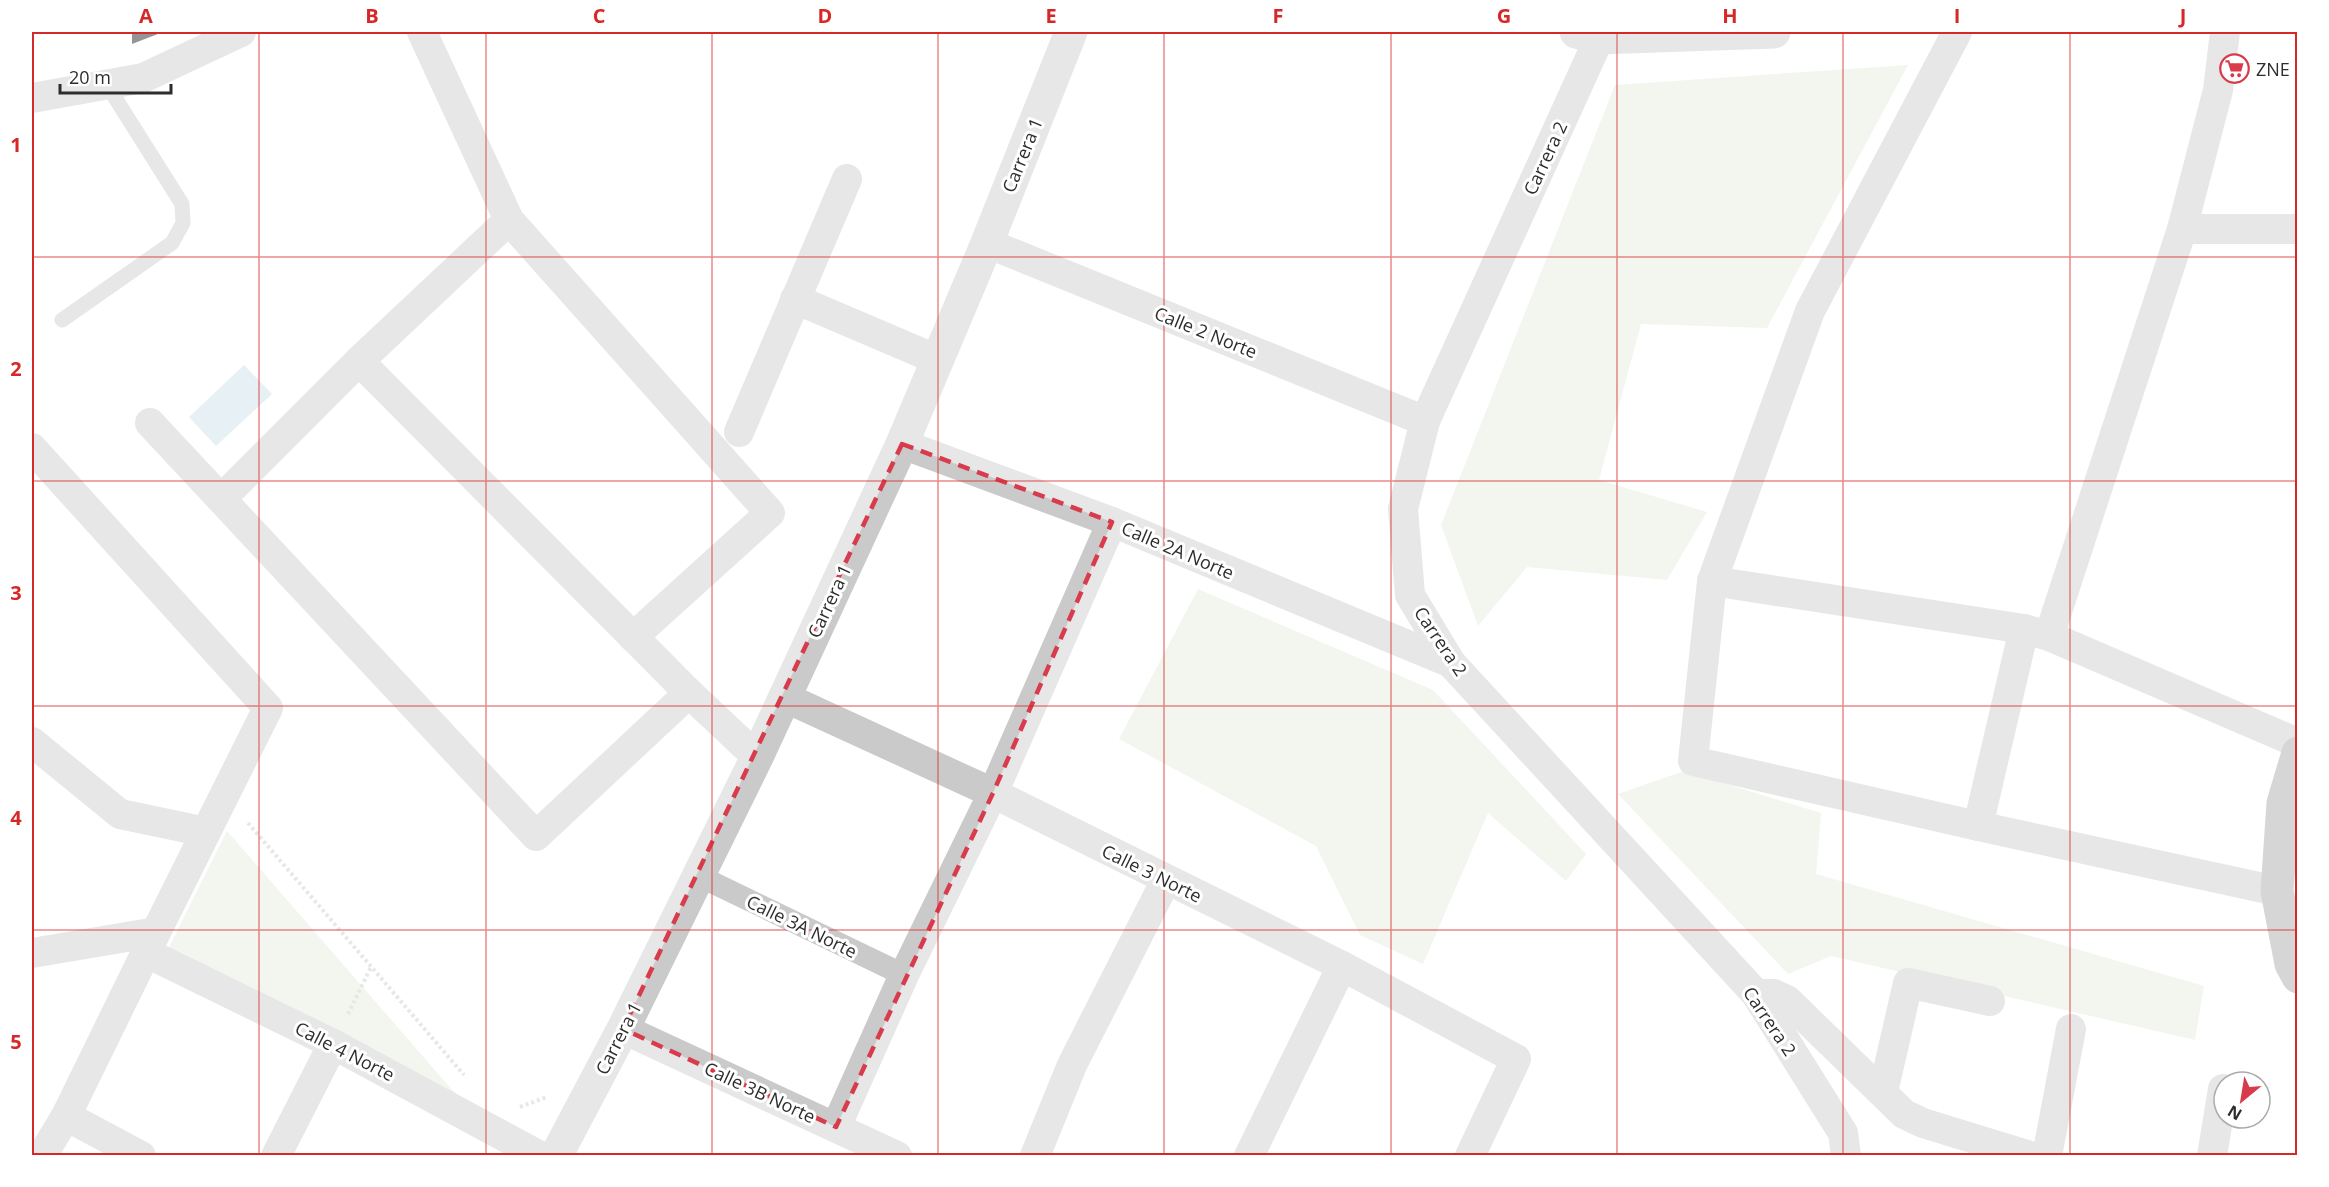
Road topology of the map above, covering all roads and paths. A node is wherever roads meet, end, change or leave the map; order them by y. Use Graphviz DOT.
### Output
graph roads {
  1 [pos="241,32"];
  2 [pos="422,32"];
  3 [pos="1071,32"];
  4 [pos="1774,32"];
  5 [pos="1958,32"];
  6 [pos="2225,32"];
  7 [pos="1592,34"];
  8 [pos="107,84"];
  9 [pos="32,98"];
  10 [pos="846,179"];
  11 [pos="509,220"];
  12 [pos="2182,229"];
  13 [pos="2298,229"];
  14 [pos="987,243"];
  15 [pos="795,299"];
  16 [pos="62,320"];
  17 [pos="938,360"];
  18 [pos="359,362"];
  19 [pos="1425,421"];
  20 [pos="150,423"];
  21 [pos="739,432"];
  22 [pos="902,444"];
  23 [pos="32,448"];
  24 [pos="221,499"];
  25 [pos="1112,522"];
  26 [pos="1712,581"];
  27 [pos="2036,633"];
  28 [pos="633,637"];
  29 [pos="1451,663"];
  30 [pos="689,693"];
  31 [pos="784,697"];
  32 [pos="32,742"];
  33 [pos="2298,743"];
  34 [pos="2298,753"];
  35 [pos="757,757"];
  36 [pos="993,793"];
  37 [pos="225,796"];
  38 [pos="1978,826"];
  39 [pos="206,832"];
  40 [pos="699,876"];
  41 [pos="1166,880"];
  42 [pos="2277,891"];
  43 [pos="152,942"];
  44 [pos="32,952"];
  45 [pos="371,966"];
  46 [pos="1342,966"];
  47 [pos="904,975"];
  48 [pos="2298,977"];
  49 [pos="1756,994"];
  50 [pos="1990,1001"];
  51 [pos="623,1029"];
  52 [pos="2071,1029"];
  53 [pos="333,1044"];
  54 [pos="598,1078"];
  55 [pos="471,1083"];
  56 [pos="1883,1092"];
  57 [pos="513,1109"];
  58 [pos="66,1116"];
  59 [pos="836,1127"];
  60 [pos="2216,1130"];
  61 [pos="42,1155"];
  62 [pos="141,1155"];
  63 [pos="276,1155"];
  64 [pos="540,1155"];
  65 [pos="556,1155"];
  66 [pos="897,1155"];
  67 [pos="1035,1155"];
  68 [pos="1249,1155"];
  69 [pos="1470,1155"];
  70 [pos="1846,1155"];
  71 [pos="2030,1155"];
  72 [pos="2047,1155"];
  73 [pos="2212,1155"];
  1 -- 8 [label="street"];
  2 -- 11 [label="street"];
  3 -- 14 [label="street, Carrera 1"];
  4 -- 7 [label="street"];
  5 -- 26 [label="street"];
  6 -- 12 [label="street"];
  7 -- 19 [label="street, Carrera 2"];
  8 -- 9 [label="street"];
  8 -- 16 [label="lane"];
  10 -- 15 [label="street"];
  11 -- 18 [label="street"];
  11 -- 28 [label="street"];
  12 -- 13 [label="street"];
  12 -- 27 [label="street"];
  14 -- 17 [label="street, Carrera 1"];
  14 -- 19 [label="street, Calle 2 Norte"];
  15 -- 17 [label="street"];
  15 -- 21 [label="street"];
  17 -- 22 [label="street, Carrera 1"];
  18 -- 24 [label="street"];
  18 -- 28 [label="street"];
  19 -- 29 [label="street, Carrera 2"];
  20 -- 24 [label="street"];
  22 -- 25 [label="street, Calle 2A Norte"];
  22 -- 31 [label="street, Carrera 1"];
  23 -- 37 [label="street"];
  24 -- 30 [label="street"];
  25 -- 29 [label="street, Calle 2A Norte"];
  25 -- 36 [label="street"];
  26 -- 27 [label="street"];
  26 -- 38 [label="street"];
  27 -- 33 [label="street"];
  27 -- 38 [label="street"];
  28 -- 30 [label="street"];
  29 -- 49 [label="street, Carrera 2"];
  30 -- 35 [label="street"];
  31 -- 35 [label="street, Carrera 1"];
  31 -- 36 [label="street, Calle 3 Norte"];
  32 -- 39 [label="street"];
  34 -- 42 [label="main road"];
  35 -- 40 [label="street, Carrera 1"];
  36 -- 41 [label="street, Calle 3 Norte"];
  36 -- 47 [label="street"];
  37 -- 39 [label="street"];
  37 -- 45 [label="path"];
  38 -- 42 [label="street"];
  39 -- 43 [label="street"];
  40 -- 47 [label="street, Calle 3A Norte"];
  40 -- 51 [label="street, Carrera 1"];
  41 -- 46 [label="street, Calle 3 Norte"];
  41 -- 67 [label="street"];
  42 -- 48 [label="main road"];
  43 -- 44 [label="street"];
  43 -- 53 [label="street, Calle 4 Norte"];
  43 -- 58 [label="street"];
  45 -- 53 [label="path"];
  45 -- 55 [label="path"];
  46 -- 68 [label="street"];
  46 -- 69 [label="street, Calle 3 Norte"];
  47 -- 59 [label="street"];
  49 -- 56 [label="street"];
  49 -- 70 [label="street, Carrera 2"];
  50 -- 56 [label="street"];
  51 -- 54 [label="street, Carrera 1"];
  51 -- 59 [label="street, Calle 3B Norte"];
  52 -- 72 [label="street"];
  53 -- 63 [label="street"];
  53 -- 64 [label="street, Calle 4 Norte"];
  54 -- 57 [label="path"];
  54 -- 65 [label="street, Carrera 1"];
  56 -- 71 [label="street"];
  58 -- 61 [label="street"];
  58 -- 62 [label="street"];
  59 -- 66 [label="street, Calle 3B Norte"];
  60 -- 73 [label="street"];
}
